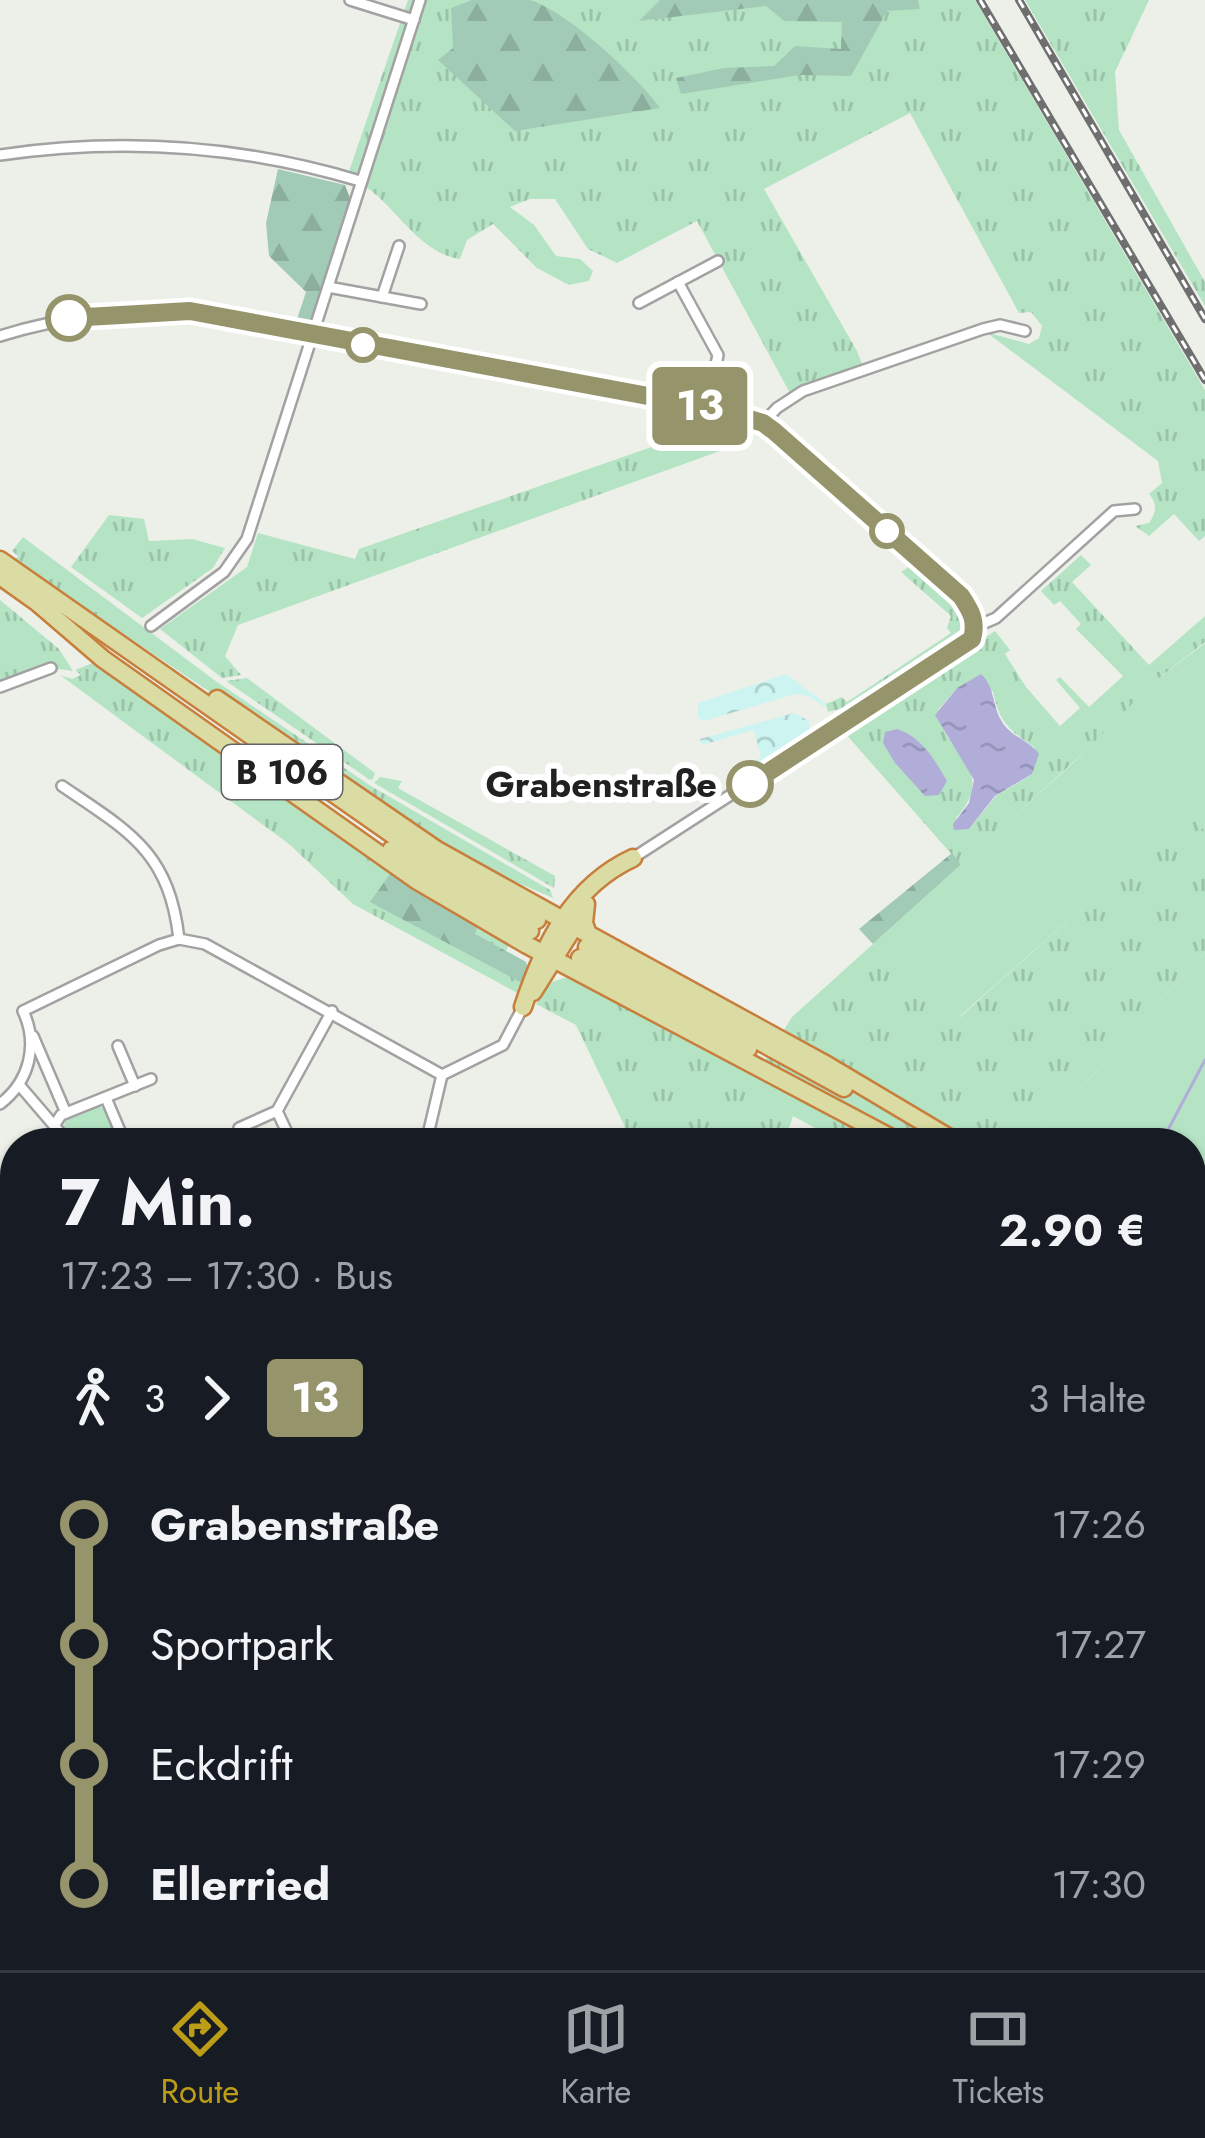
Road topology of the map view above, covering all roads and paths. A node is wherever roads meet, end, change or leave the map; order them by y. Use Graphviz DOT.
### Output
graph roads {
  1 [pos="350,0"];
  2 [pos="421,0"];
  3 [pos="414,20"];
  4 [pos="0,154"];
  5 [pos="360,181"];
  6 [pos="399,245"];
  7 [pos="718,261"];
  8 [pos="678,282"];
  9 [pos="328,286"];
  10 [pos="382,297"];
  11 [pos="639,303"];
  12 [pos="421,304"];
  13 [pos="1025,331"];
  14 [pos="0,336"];
  15 [pos="311,336"];
  16 [pos="707,407"];
  17 [pos="763,423"];
  18 [pos="1136,509"];
  19 [pos="0,560"];
  20 [pos="0,576"];
  21 [pos="43,599"];
  22 [pos="151,626"];
  23 [pos="975,627"];
  24 [pos="51,668"];
  25 [pos="0,686"];
  26 [pos="62,786"];
  27 [pos="633,858"];
  28 [pos="581,902"];
  29 [pos="179,939"];
  30 [pos="557,942"];
  31 [pos="523,1007"];
  32 [pos="332,1011"];
  33 [pos="32,1033"];
  34 [pos="118,1046"];
  35 [pos="442,1075"];
  36 [pos="151,1079"];
  37 [pos="135,1086"];
  38 [pos="21,1087"];
  39 [pos="106,1098"];
  40 [pos="0,1104"];
  41 [pos="277,1111"];
  42 [pos="66,1113"];
  43 [pos="55,1126"];
  44 [pos="119,1128"];
  45 [pos="238,1128"];
  46 [pos="285,1128"];
  47 [pos="430,1128"];
  48 [pos="875,1128"];
  49 [pos="890,1128"];
  50 [pos="916,1128"];
  51 [pos="933,1128"];
  1 -- 3 [label="street"];
  2 -- 3 [label="street"];
  3 -- 5 [label="street"];
  4 -- 5 [label="street"];
  5 -- 9 [label="street"];
  6 -- 10 [label="street"];
  7 -- 8 [label="street"];
  8 -- 11 [label="street"];
  8 -- 16 [label="street"];
  9 -- 10 [label="street"];
  9 -- 15 [label="street"];
  10 -- 12 [label="street"];
  13 -- 17 [label="street"];
  14 -- 15 [label="street"];
  15 -- 16 [label="street"];
  15 -- 22 [label="street"];
  16 -- 17 [label="street"];
  17 -- 23 [label="street"];
  18 -- 23 [label="street"];
  19 -- 21 [label="highway, B 106"];
  20 -- 21 [label="highway, B 106"];
  21 -- 30 [label="highway, B 106"];
  21 -- 30 [label="highway"];
  23 -- 27 [label="street"];
  24 -- 25 [label="street"];
  26 -- 29 [label="street"];
  27 -- 28 [label="highway"];
  28 -- 30 [label="highway"];
  28 -- 30 [label="highway"];
  29 -- 32 [label="street"];
  29 -- 33 [label="street"];
  30 -- 31 [label="highway"];
  30 -- 48 [label="highway"];
  30 -- 49 [label="highway, B 106"];
  30 -- 50 [label="highway, B 106"];
  30 -- 51 [label="highway"];
  31 -- 35 [label="street"];
  32 -- 35 [label="street"];
  32 -- 41 [label="street"];
  33 -- 38 [label="street"];
  33 -- 42 [label="street"];
  34 -- 37 [label="street"];
  35 -- 47 [label="street"];
  36 -- 37 [label="street"];
  37 -- 39 [label="street"];
  38 -- 40 [label="street"];
  38 -- 43 [label="street"];
  39 -- 42 [label="street"];
  39 -- 44 [label="street"];
  41 -- 45 [label="street"];
  41 -- 46 [label="street"];
  42 -- 43 [label="street"];
}
